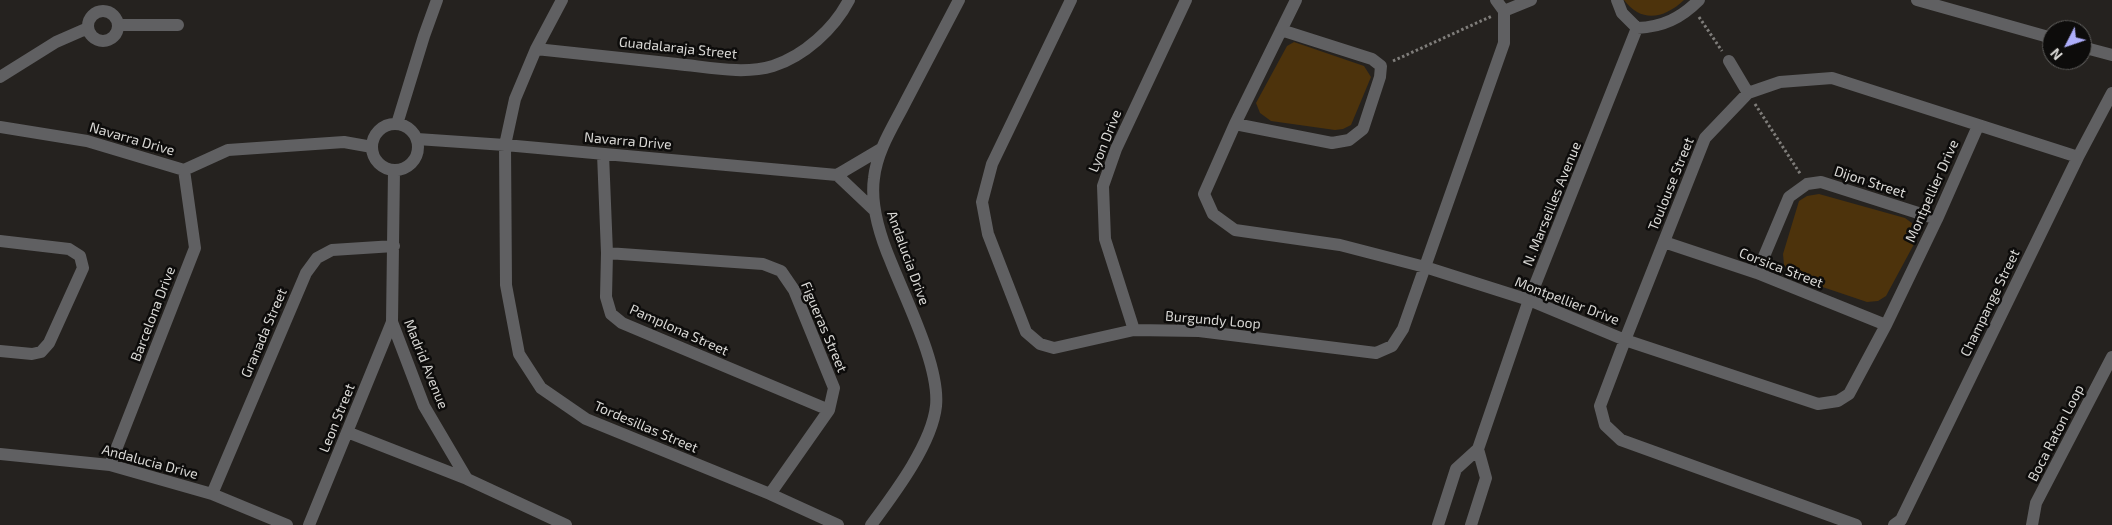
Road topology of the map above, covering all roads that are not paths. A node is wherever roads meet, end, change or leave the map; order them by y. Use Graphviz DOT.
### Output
graph roads {
  1 [pos="437,0"];
  2 [pos="562,0"];
  3 [pos="849,0"];
  4 [pos="959,0"];
  5 [pos="1070,0"];
  6 [pos="1186,0"];
  7 [pos="1296,0"];
  8 [pos="1496,0"];
  9 [pos="1531,0"];
  10 [pos="1617,0"];
  11 [pos="1917,0"];
  12 [pos="1695,3"];
  13 [pos="1504,11"];
  14 [pos="118,25"];
  15 [pos="178,25"];
  16 [pos="88,28"];
  17 [pos="1638,28"];
  18 [pos="1281,30"];
  19 [pos="2042,35"];
  20 [pos="536,48"];
  21 [pos="2092,50"];
  22 [pos="2112,55"];
  23 [pos="1729,61"];
  24 [pos="0,76"];
  25 [pos="1748,93"];
  26 [pos="2112,93"];
  27 [pos="397,124"];
  28 [pos="1235,124"];
  29 [pos="1978,126"];
  30 [pos="0,127"];
  31 [pos="417,139"];
  32 [pos="505,145"];
  33 [pos="372,147"];
  34 [pos="881,149"];
  35 [pos="603,154"];
  36 [pos="2078,157"];
  37 [pos="184,170"];
  38 [pos="394,170"];
  39 [pos="837,175"];
  40 [pos="875,211"];
  41 [pos="1937,219"];
  42 [pos="0,241"];
  43 [pos="1664,242"];
  44 [pos="394,246"];
  45 [pos="607,253"];
  46 [pos="1425,266"];
  47 [pos="1757,273"];
  48 [pos="1529,300"];
  49 [pos="392,322"];
  50 [pos="1886,326"];
  51 [pos="1134,330"];
  52 [pos="1625,340"];
  53 [pos="0,350"];
  54 [pos="2112,357"];
  55 [pos="828,410"];
  56 [pos="347,432"];
  57 [pos="1478,449"];
  58 [pos="0,454"];
  59 [pos="110,464"];
  60 [pos="466,479"];
  61 [pos="212,494"];
  62 [pos="770,494"];
  63 [pos="287,525"];
  64 [pos="309,525"];
  65 [pos="566,525"];
  66 [pos="838,525"];
  67 [pos="871,525"];
  68 [pos="1438,525"];
  69 [pos="1471,525"];
  70 [pos="1856,525"];
  71 [pos="1894,525"];
  72 [pos="2032,525"];
  1 -- 27 [label="street"];
  2 -- 20 [label="street, Tordesillas Street"];
  3 -- 20 [label="street, Guadalaraja Street"];
  4 -- 34 [label="street, Andalucia Drive"];
  5 -- 51 [label="street, Burgundy Loop"];
  6 -- 51 [label="street, Lyon Drive"];
  7 -- 18 [label="street, Montpellier Drive"];
  8 -- 13 [label="street"];
  9 -- 13 [label="street"];
  10 -- 17 [label="street"];
  11 -- 19 [label="street"];
  12 -- 17 [label="street"];
  13 -- 46 [label="street, Burgundy Loop"];
  14 -- 15 [label="street"];
  14 -- 16 [label="street"];
  14 -- 16 [label="street"];
  16 -- 24 [label="street"];
  17 -- 48 [label="street, N. Marseilles Avenue"];
  18 -- 28 [label="street, Montpellier Drive"];
  18 -- 28 [label="street"];
  20 -- 32 [label="street, Tordesillas Street"];
  21 -- 22 [label="street"];
  23 -- 25 [label="street"];
  25 -- 29 [label="street, Toulouse Street"];
  25 -- 43 [label="street, Toulouse Street"];
  26 -- 36 [label="street, Champange Street"];
  27 -- 31 [label="street"];
  27 -- 33 [label="street"];
  28 -- 46 [label="street, Montpellier Drive"];
  29 -- 36 [label="street, Toulouse Street"];
  29 -- 41 [label="street, Montpellier Drive"];
  30 -- 37 [label="street, Navarra Drive"];
  31 -- 32 [label="street, Navarra Drive"];
  31 -- 38 [label="street"];
  32 -- 35 [label="street, Navarra Drive"];
  32 -- 62 [label="street, Tordesillas Street"];
  33 -- 37 [label="street, Navarra Drive"];
  33 -- 38 [label="street"];
  34 -- 39 [label="street"];
  34 -- 40 [label="street, Andalucia Drive"];
  35 -- 39 [label="street, Navarra Drive"];
  35 -- 45 [label="street, Pamplona Street"];
  36 -- 71 [label="street, Champange Street"];
  37 -- 59 [label="street, Barcelona Drive"];
  38 -- 44 [label="street, Madrid Avenue"];
  39 -- 40 [label="street"];
  40 -- 67 [label="street, Andalucia Drive"];
  41 -- 47 [label="street, Dijon Street"];
  41 -- 50 [label="street, Montpellier Drive"];
  42 -- 53 [label="street"];
  43 -- 47 [label="street, Corsica Street"];
  43 -- 52 [label="street, Toulouse Street"];
  44 -- 49 [label="street, Madrid Avenue"];
  44 -- 61 [label="street, Granada Street"];
  45 -- 55 [label="street, Pamplona Street"];
  45 -- 55 [label="street, Figueras Street"];
  46 -- 48 [label="street, Montpellier Drive"];
  46 -- 51 [label="street, Burgundy Loop"];
  47 -- 50 [label="street, Corsica Street"];
  48 -- 52 [label="street, Montpellier Drive"];
  48 -- 57 [label="street, N. Marseilles Avenue"];
  49 -- 56 [label="street, Leon Street"];
  49 -- 60 [label="street, Madrid Avenue"];
  50 -- 52 [label="street, Montpellier Drive"];
  52 -- 70 [label="street, Toulouse Street"];
  54 -- 72 [label="street, Boca Raton Loop"];
  55 -- 62 [label="street, Figueras Street"];
  56 -- 60 [label="street"];
  56 -- 64 [label="street, Leon Street"];
  57 -- 68 [label="street"];
  57 -- 69 [label="street"];
  58 -- 59 [label="street, Andalucia Drive"];
  59 -- 61 [label="street, Andalucia Drive"];
  60 -- 65 [label="street"];
  61 -- 63 [label="street, Andalucia Drive"];
  62 -- 66 [label="street, Tordesillas Street"];
}
